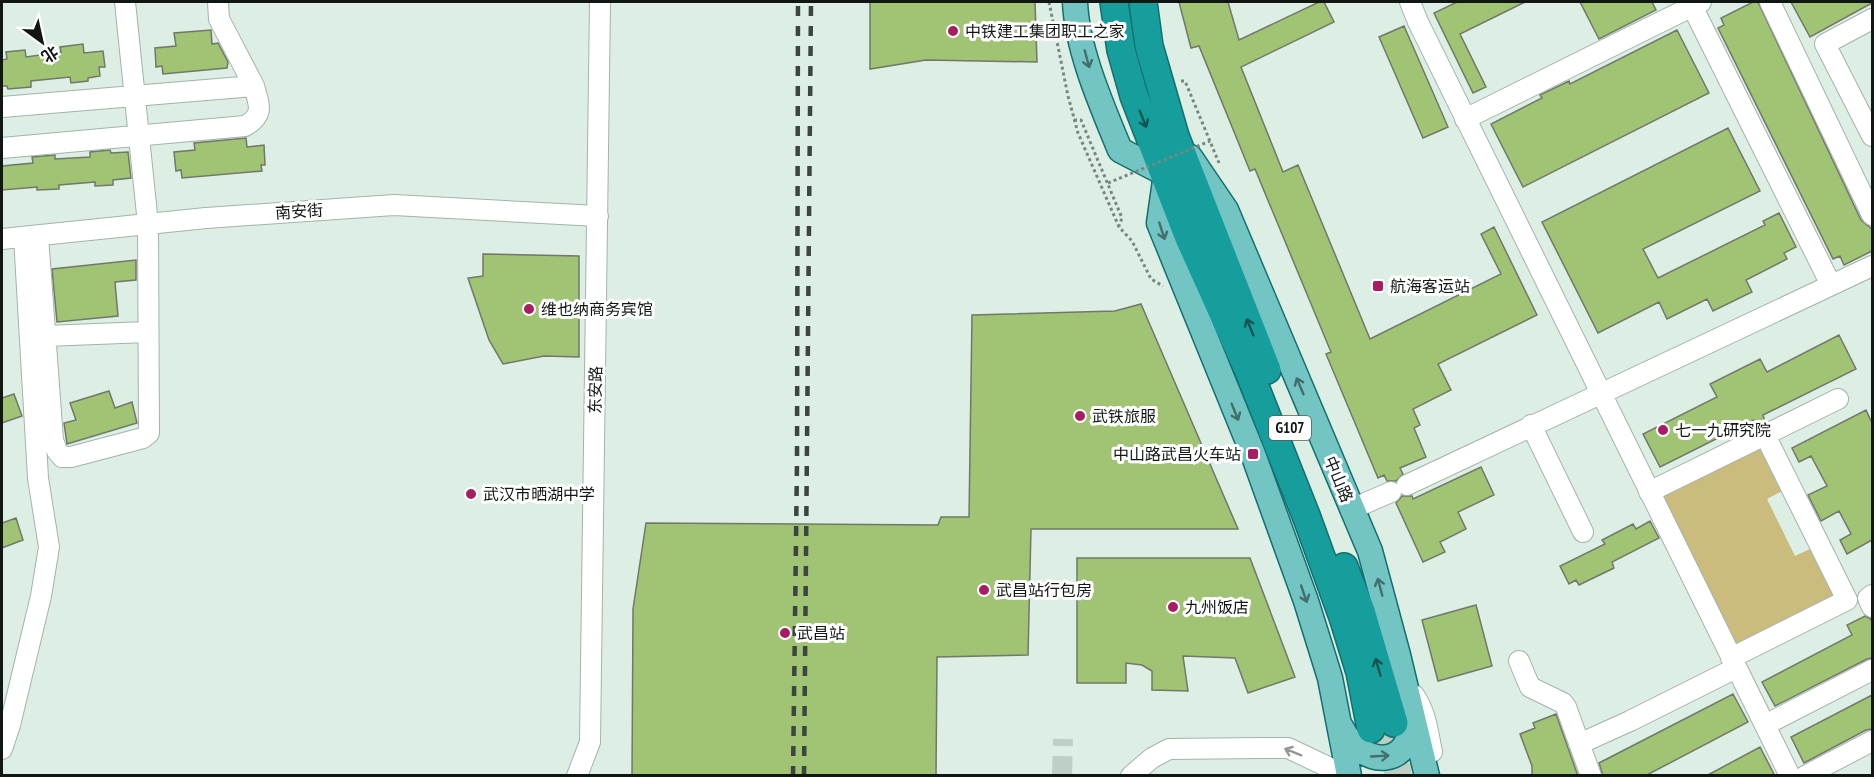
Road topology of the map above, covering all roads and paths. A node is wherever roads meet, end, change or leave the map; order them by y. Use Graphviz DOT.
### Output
graph roads {
  1 [pos="125,2"];
  2 [pos="218,2"];
  3 [pos="600,2"];
  4 [pos="1049,2"];
  5 [pos="1075,2"];
  6 [pos="1114,2"];
  7 [pos="1143,2"];
  8 [pos="1156,2"];
  9 [pos="1410,2"];
  10 [pos="1770,2"];
  11 [pos="1696,4"];
  12 [pos="1872,20"];
  13 [pos="1149,46"];
  14 [pos="1160,83"];
  15 [pos="254,86"];
  16 [pos="136,96"];
  17 [pos="2,107"];
  18 [pos="1466,119"];
  19 [pos="1074,120"];
  20 [pos="140,136"];
  21 [pos="1175,136"];
  22 [pos="1872,136"];
  23 [pos="1210,141"];
  24 [pos="2,148"];
  25 [pos="1166,174"];
  26 [pos="1108,183"];
  27 [pos="1208,183"];
  28 [pos="1872,215"];
  29 [pos="598,216"];
  30 [pos="148,224"];
  31 [pos="1119,227"];
  32 [pos="31,236"];
  33 [pos="2,238"];
  34 [pos="1872,266"];
  35 [pos="1831,285"];
  36 [pos="1191,302"];
  37 [pos="147,332"];
  38 [pos="45,336"];
  39 [pos="1600,393"];
  40 [pos="1838,399"];
  41 [pos="1531,425"];
  42 [pos="1766,435"];
  43 [pos="1649,492"];
  44 [pos="1352,509"];
  45 [pos="1583,532"];
  46 [pos="1872,595"];
  47 [pos="1872,607"];
  48 [pos="1519,661"];
  49 [pos="1734,663"];
  50 [pos="1872,670"];
  51 [pos="1405,684"];
  52 [pos="1392,721"];
  53 [pos="1338,722"];
  54 [pos="1765,725"];
  55 [pos="1872,741"];
  56 [pos="1579,744"];
  57 [pos="2,749"];
  58 [pos="577,776"];
  59 [pos="1131,776"];
  60 [pos="1348,776"];
  61 [pos="1427,776"];
  62 [pos="1436,776"];
  63 [pos="1591,776"];
  64 [pos="1790,776"];
  65 [pos="1805,776"];
  1 -- 16 [label="street"];
  2 -- 15 [label="street"];
  3 -- 29 [label="street, 东安路"];
  4 -- 19 [label="path"];
  5 -- 25 [label="main road, one-way"];
  6 -- 25 [label="highway, G107, one-way"];
  7 -- 13 [label="highway, G107"];
  8 -- 13 [label="main road"];
  9 -- 18 [label="street"];
  10 -- 28 [label="street"];
  11 -- 18 [label="street"];
  11 -- 35 [label="street"];
  12 -- 22 [label="street"];
  13 -- 14 [label="highway, G107"];
  14 -- 21 [label="highway, G107"];
  14 -- 23 [label="path"];
  15 -- 16 [label="street"];
  15 -- 20 [label="street"];
  16 -- 17 [label="street"];
  16 -- 20 [label="street"];
  18 -- 39 [label="street"];
  19 -- 26 [label="path"];
  19 -- 31 [label="path"];
  20 -- 24 [label="street"];
  20 -- 30 [label="street"];
  21 -- 27 [label="main road, 中山路"];
  52 -- 21 [label="highway, G107, one-way"];
  23 -- 26 [label="path, bridge"];
  23 -- 27 [label="path"];
  25 -- 36 [label="main road, one-way"];
  25 -- 52 [label="highway, G107"];
  26 -- 31 [label="path"];
  44 -- 27 [label="main road, 中山路, one-way"];
  29 -- 30 [label="street, 南安街"];
  29 -- 58 [label="street, 东安路"];
  30 -- 32 [label="street, 南安街"];
  30 -- 37 [label="street"];
  31 -- 36 [label="path"];
  32 -- 33 [label="street, 南安街"];
  32 -- 38 [label="street"];
  32 -- 57 [label="street"];
  34 -- 35 [label="street"];
  35 -- 39 [label="street"];
  36 -- 53 [label="main road, one-way"];
  37 -- 38 [label="street"];
  37 -- 38 [label="street"];
  39 -- 41 [label="street"];
  39 -- 43 [label="street"];
  40 -- 42 [label="street"];
  41 -- 44 [label="street"];
  41 -- 45 [label="street"];
  42 -- 43 [label="street"];
  42 -- 49 [label="street"];
  43 -- 49 [label="street"];
  51 -- 44 [label="main road, 中山路, one-way"];
  46 -- 47 [label="street"];
  48 -- 56 [label="street"];
  49 -- 54 [label="street"];
  49 -- 56 [label="street"];
  50 -- 54 [label="street"];
  51 -- 52 [label="main road, 中山路"];
  51 -- 62 [label="street"];
  53 -- 52 [label="main road, one-way"];
  52 -- 61 [label="main road, 中山路"];
  53 -- 60 [label="main road"];
  54 -- 64 [label="street"];
  55 -- 65 [label="street"];
  56 -- 63 [label="street"];
  60 -- 59 [label="street, one-way"];
}
